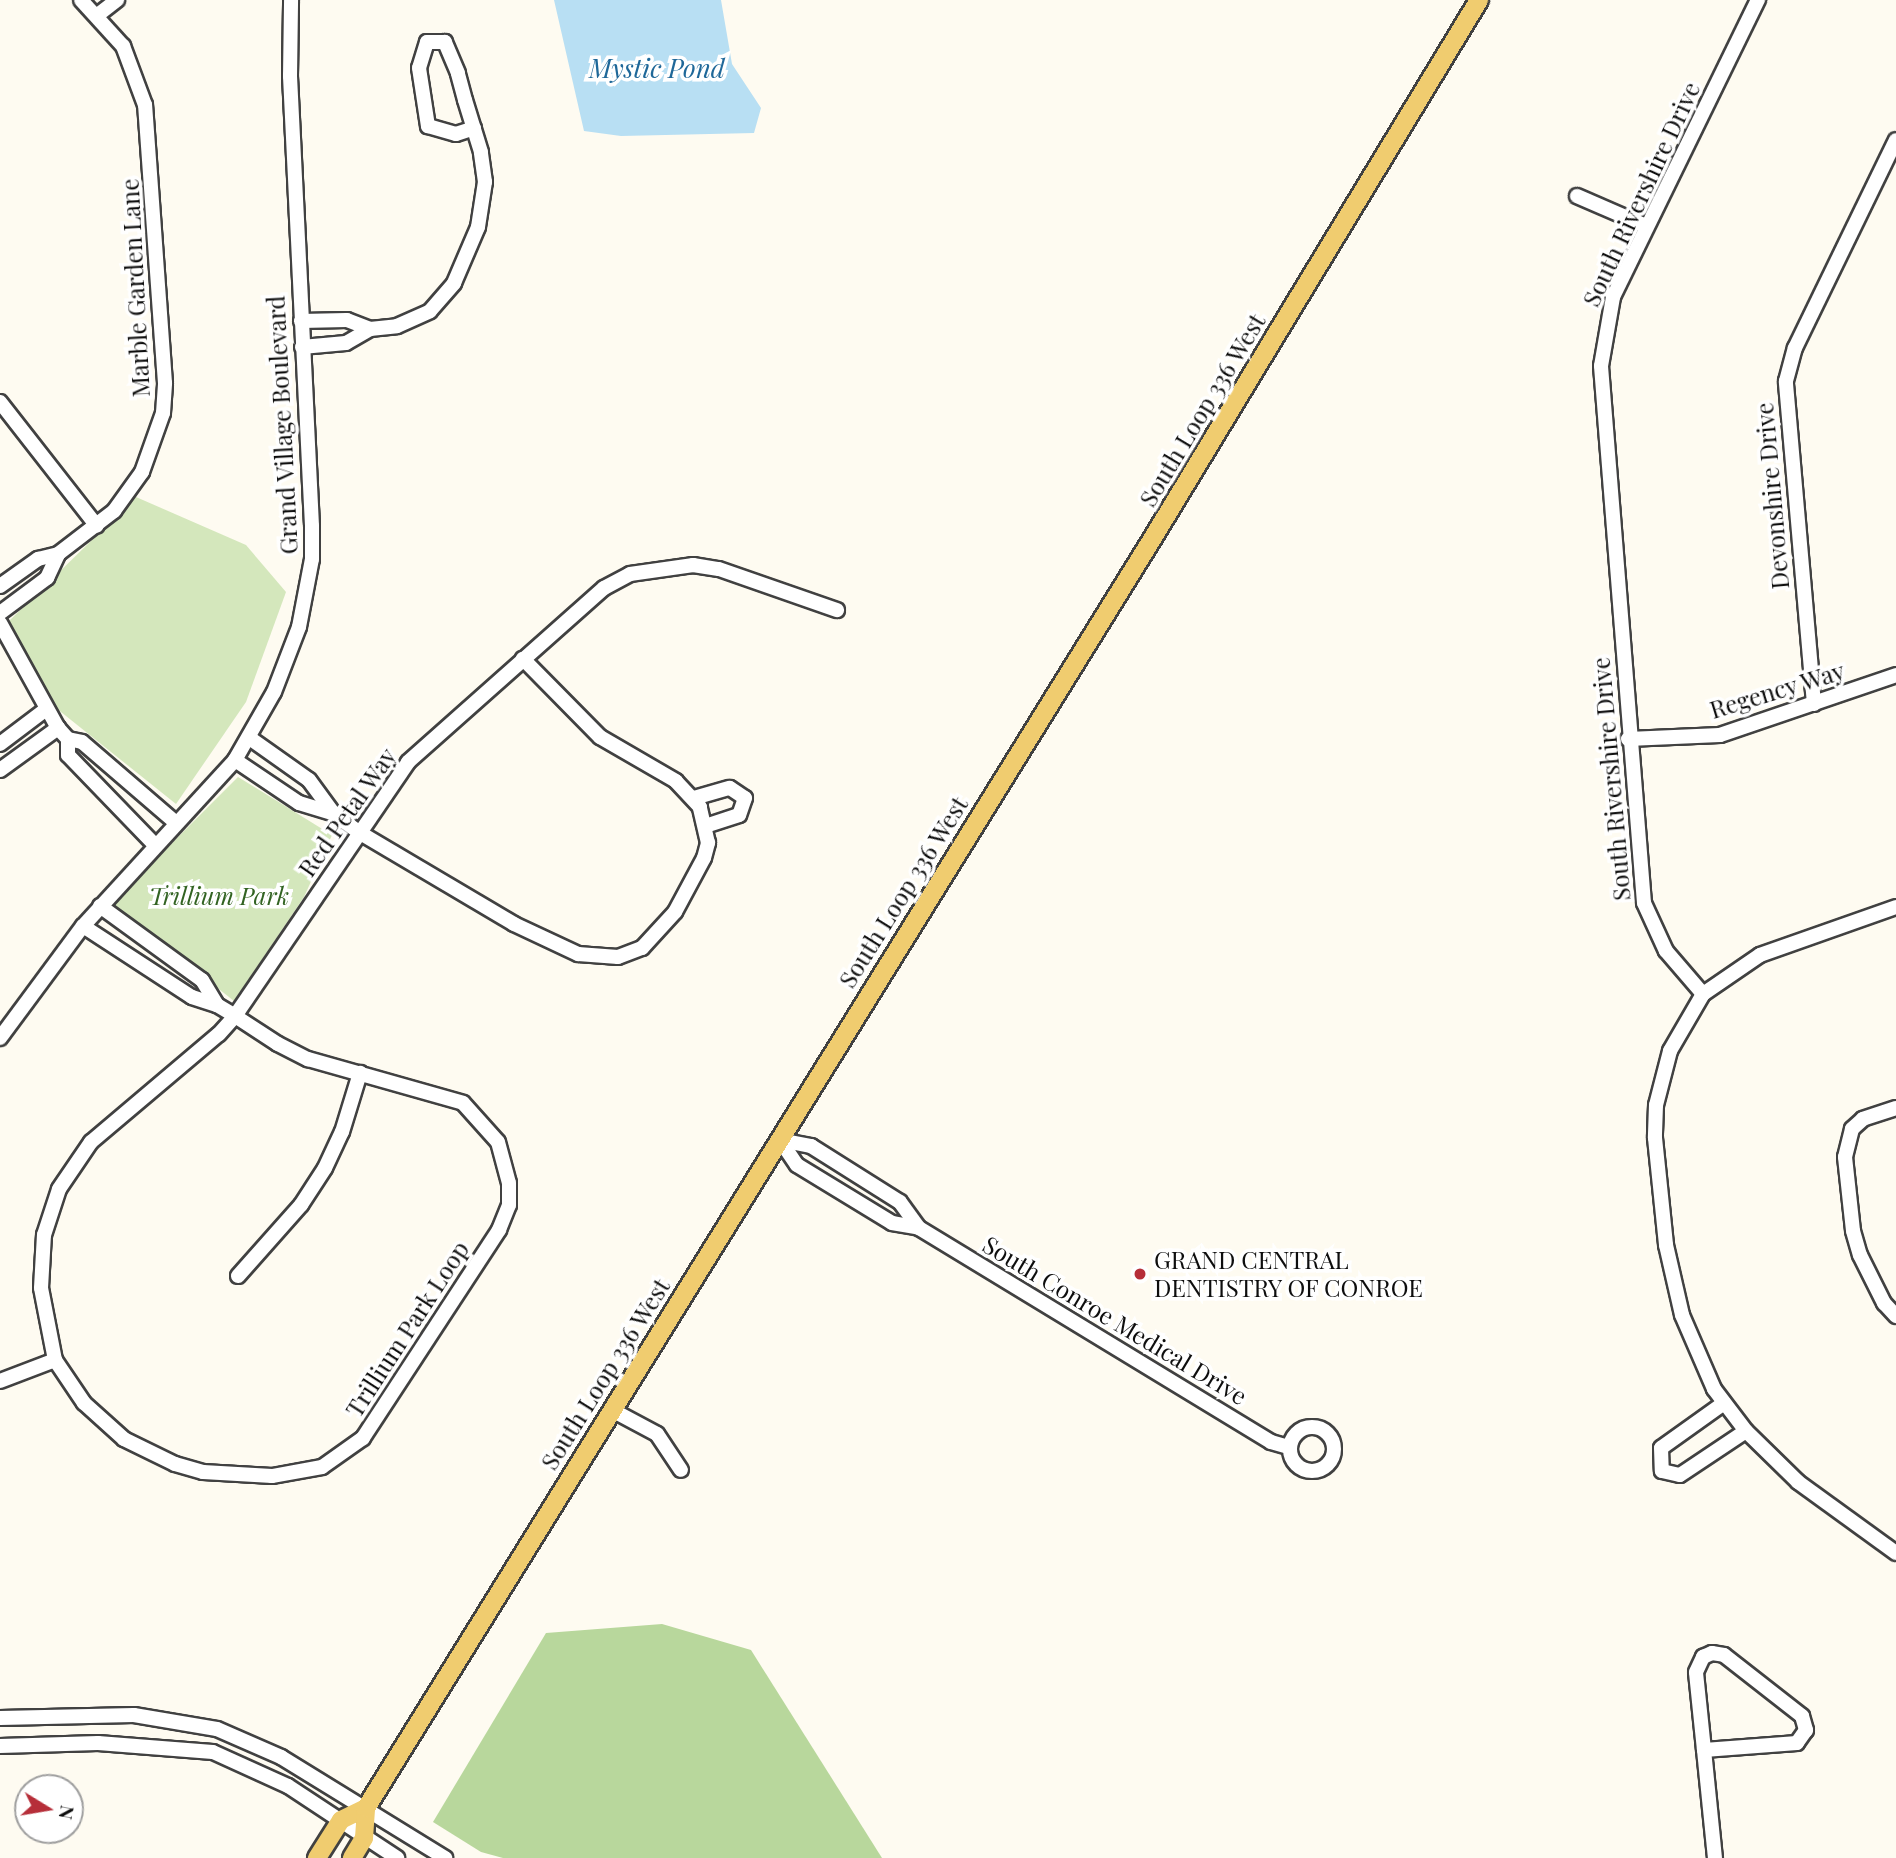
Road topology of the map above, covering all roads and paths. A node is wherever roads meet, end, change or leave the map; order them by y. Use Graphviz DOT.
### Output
graph roads {
  1 [pos="82,0"];
  2 [pos="117,0"];
  3 [pos="291,0"];
  4 [pos="1479,0"];
  5 [pos="1758,0"];
  6 [pos="99,14"];
  7 [pos="474,128"];
  8 [pos="1896,139"];
  9 [pos="1577,196"];
  10 [pos="1646,226"];
  11 [pos="301,321"];
  12 [pos="370,329"];
  13 [pos="302,347"];
  14 [pos="0,402"];
  15 [pos="97,526"];
  16 [pos="58,554"];
  17 [pos="0,586"];
  18 [pos="837,610"];
  19 [pos="0,613"];
  20 [pos="0,623"];
  21 [pos="523,659"];
  22 [pos="1896,675"];
  23 [pos="1814,704"];
  24 [pos="45,710"];
  25 [pos="63,734"];
  26 [pos="251,738"];
  27 [pos="1628,739"];
  28 [pos="0,744"];
  29 [pos="235,760"];
  30 [pos="0,770"];
  31 [pos="694,799"];
  32 [pos="334,814"];
  33 [pos="175,822"];
  34 [pos="706,825"];
  35 [pos="357,831"];
  36 [pos="155,845"];
  37 [pos="100,906"];
  38 [pos="1896,907"];
  39 [pos="83,926"];
  40 [pos="1703,994"];
  41 [pos="218,1005"];
  42 [pos="235,1016"];
  43 [pos="0,1038"];
  44 [pos="360,1073"];
  45 [pos="1896,1108"];
  46 [pos="780,1140"];
  47 [pos="919,1228"];
  48 [pos="238,1276"];
  49 [pos="1896,1316"];
  50 [pos="55,1360"];
  51 [pos="0,1381"];
  52 [pos="1724,1403"];
  53 [pos="612,1410"];
  54 [pos="1746,1431"];
  55 [pos="1289,1447"];
  56 [pos="681,1470"];
  57 [pos="1896,1553"];
  58 [pos="0,1718"];
  59 [pos="0,1746"];
  60 [pos="1704,1750"];
  61 [pos="366,1808"];
  62 [pos="341,1820"];
  63 [pos="365,1838"];
  64 [pos="317,1858"];
  65 [pos="352,1858"];
  66 [pos="397,1858"];
  67 [pos="445,1858"];
  68 [pos="1715,1858"];
  1 -- 6 [label="street, Marble Garden Lane"];
  2 -- 6 [label="street"];
  3 -- 11 [label="street, Grand Village Boulevard"];
  4 -- 46 [label="main road, South Loop 336 West"];
  5 -- 10 [label="street, South Rivershire Drive"];
  6 -- 15 [label="street, Marble Garden Lane"];
  7 -- 7 [label="street"];
  7 -- 12 [label="street"];
  8 -- 23 [label="street, Devonshire Drive"];
  9 -- 10 [label="street"];
  10 -- 27 [label="street, South Rivershire Drive"];
  11 -- 12 [label="street"];
  11 -- 13 [label="street, Grand Village Boulevard"];
  12 -- 13 [label="street"];
  13 -- 26 [label="street, Grand Village Boulevard"];
  14 -- 15 [label="street"];
  15 -- 16 [label="street, Marble Garden Lane"];
  16 -- 17 [label="street, Marble Garden Lane"];
  16 -- 19 [label="street, Marble Garden Lane"];
  18 -- 21 [label="street, Red Petal Way"];
  20 -- 24 [label="street"];
  21 -- 31 [label="street"];
  21 -- 35 [label="street, Red Petal Way"];
  22 -- 23 [label="street, Regency Way"];
  23 -- 27 [label="street, Regency Way"];
  24 -- 25 [label="street"];
  24 -- 28 [label="street"];
  25 -- 30 [label="street"];
  25 -- 33 [label="street"];
  25 -- 36 [label="street"];
  26 -- 29 [label="street, Grand Village Boulevard"];
  26 -- 32 [label="street"];
  27 -- 40 [label="street, South Rivershire Drive"];
  29 -- 32 [label="street"];
  29 -- 33 [label="street, Grand Village Boulevard"];
  31 -- 34 [label="street"];
  31 -- 34 [label="street"];
  32 -- 35 [label="street"];
  33 -- 36 [label="street, Grand Village Boulevard"];
  34 -- 35 [label="street"];
  35 -- 42 [label="street, Red Petal Way"];
  36 -- 37 [label="street, Grand Village Boulevard"];
  37 -- 39 [label="street, Grand Village Boulevard"];
  37 -- 41 [label="street, Trillium Park Loop"];
  38 -- 40 [label="street"];
  39 -- 41 [label="street, Trillium Park Loop"];
  39 -- 43 [label="street, Grand Village Boulevard"];
  40 -- 52 [label="street"];
  41 -- 42 [label="street, Trillium Park Loop"];
  42 -- 44 [label="street, Trillium Park Loop"];
  42 -- 50 [label="street, Trillium Park Loop"];
  44 -- 48 [label="street"];
  44 -- 50 [label="street, Trillium Park Loop"];
  45 -- 49 [label="street"];
  46 -- 47 [label="street, South Conroe Medical Drive"];
  46 -- 47 [label="street, South Conroe Medical Drive"];
  46 -- 53 [label="main road, South Loop 336 West"];
  47 -- 55 [label="street, South Conroe Medical Drive"];
  50 -- 51 [label="street"];
  52 -- 54 [label="street"];
  52 -- 54 [label="street"];
  53 -- 56 [label="street"];
  53 -- 61 [label="main road, South Loop 336 West"];
  54 -- 57 [label="street"];
  58 -- 61 [label="street"];
  59 -- 62 [label="street"];
  60 -- 60 [label="street"];
  60 -- 68 [label="street"];
  61 -- 62 [label="main road"];
  61 -- 63 [label="main road, South Loop 336 West"];
  61 -- 67 [label="street"];
  62 -- 63 [label="street"];
  62 -- 64 [label="main road"];
  63 -- 65 [label="main road"];
  63 -- 66 [label="street"];
}
